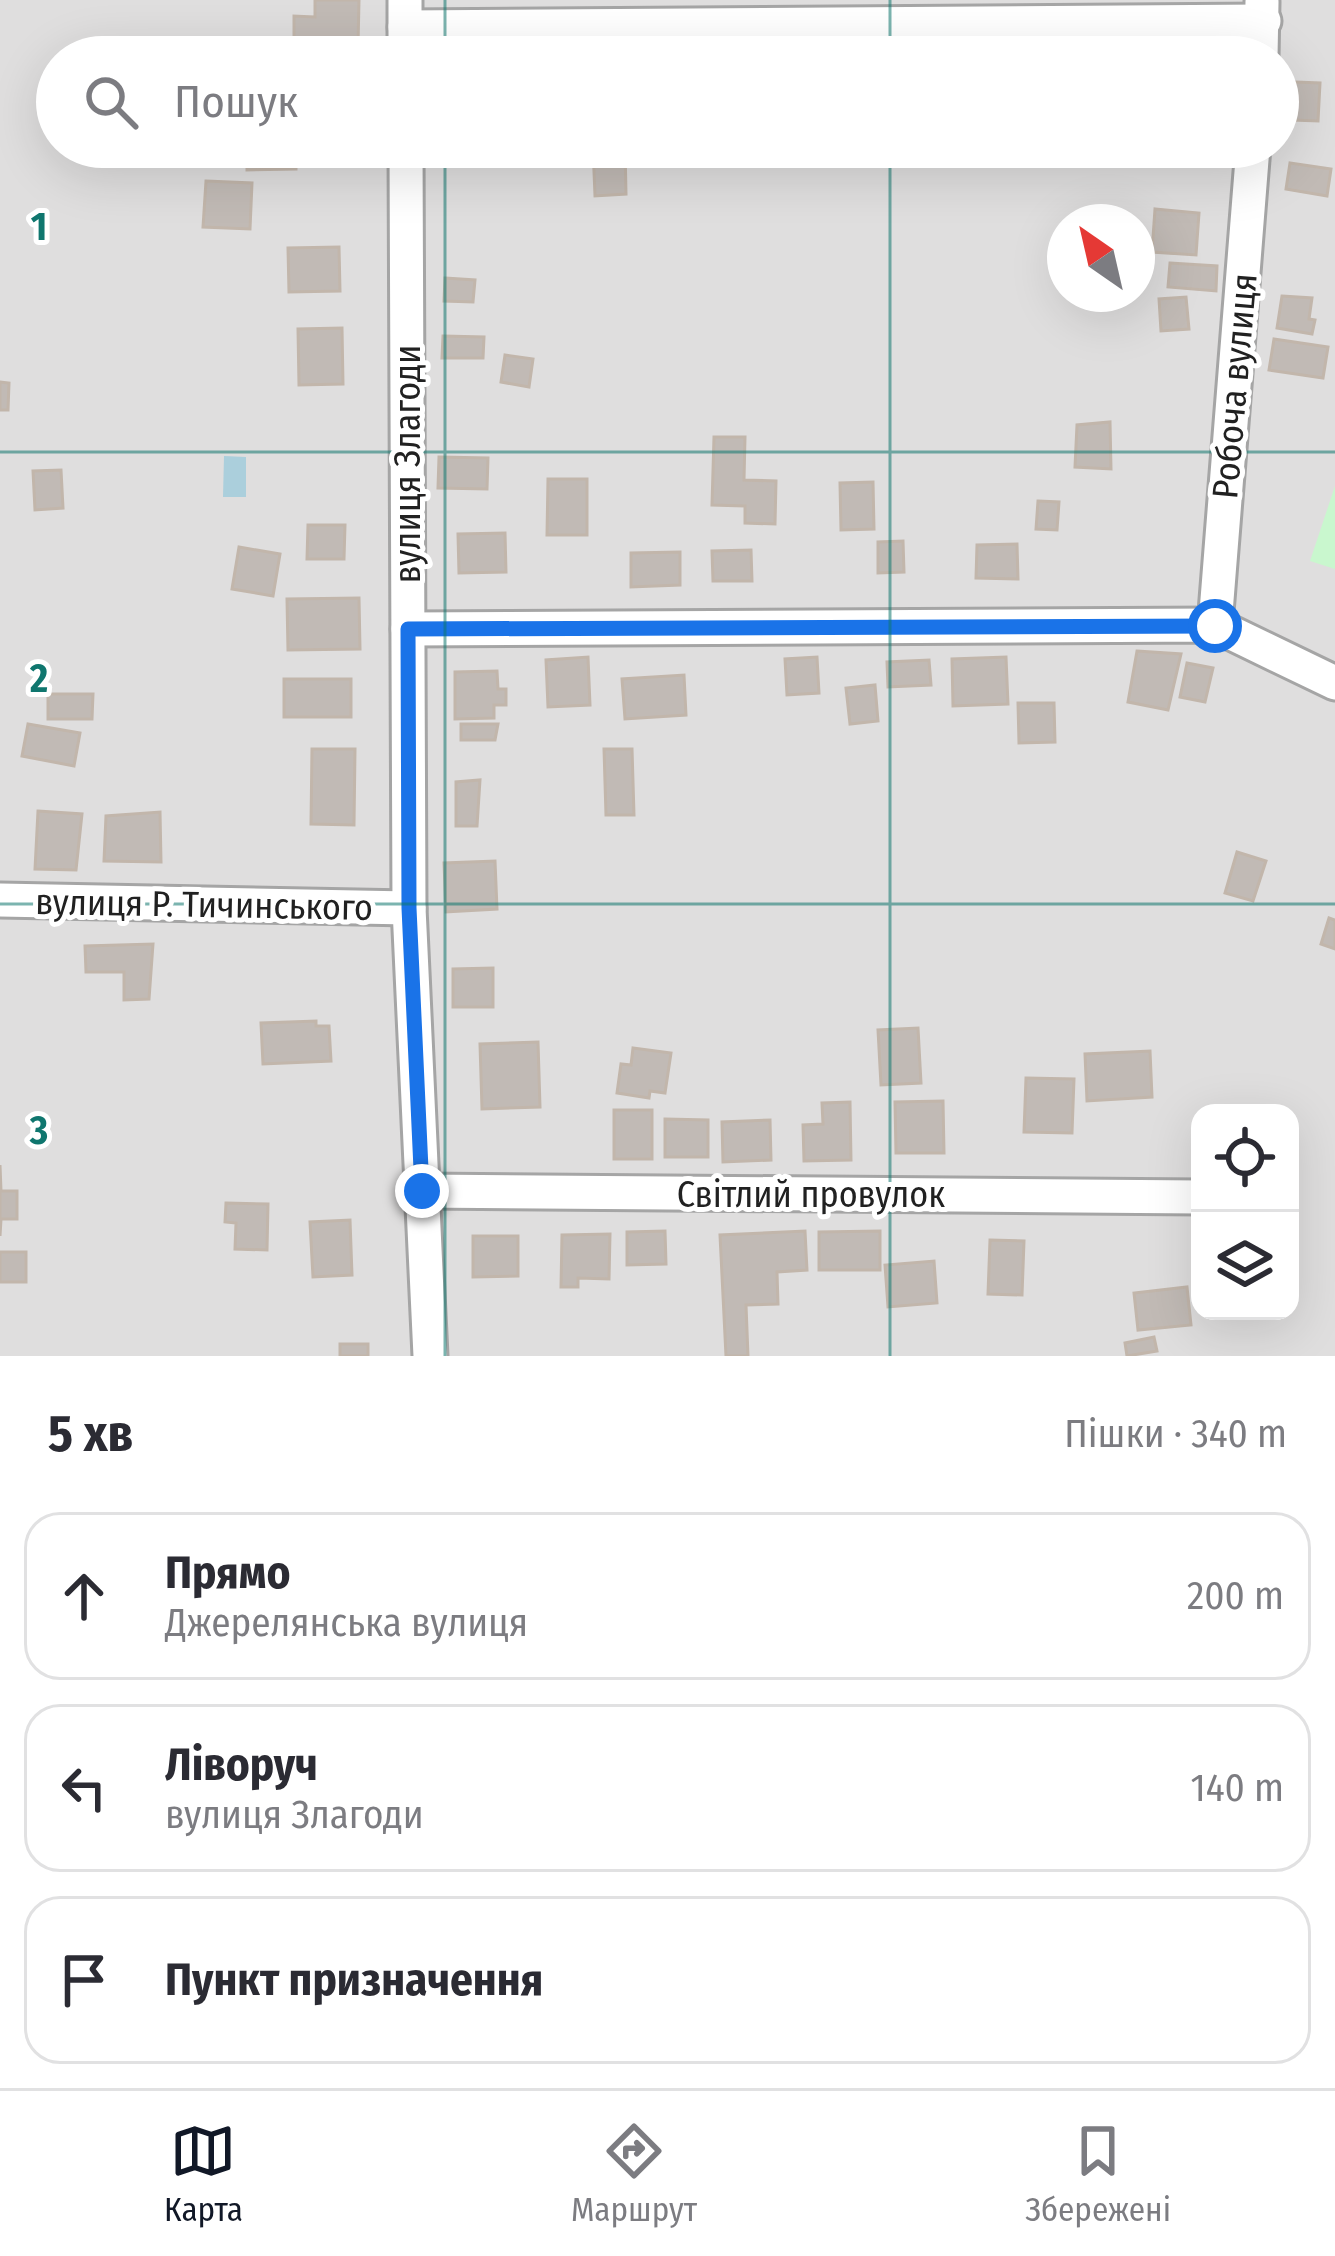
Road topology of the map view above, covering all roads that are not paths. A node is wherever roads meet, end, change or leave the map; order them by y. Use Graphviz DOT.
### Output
graph roads {
  1 [pos="1263,11"];
  2 [pos="405,28"];
  3 [pos="406,168"];
  4 [pos="1251,168"];
  5 [pos="1215,626"];
  6 [pos="408,629"];
  7 [pos="1335,683"];
  8 [pos="0,900"];
  9 [pos="409,908"];
  10 [pos="422,1191"];
  11 [pos="1191,1197"];
  12 [pos="430,1356"];
  1 -- 2 [label="street"];
  3 -- 6 [label="street, вулиця Злагоди"];
  4 -- 5 [label="street, Робоча вулиця"];
  5 -- 6 [label="street"];
  5 -- 7 [label="street"];
  6 -- 9 [label="street, вулиця Злагоди"];
  8 -- 9 [label="street, вулиця Р. Тичинського"];
  9 -- 10 [label="street, вулиця Злагоди"];
  10 -- 11 [label="street, Світлий провулок"];
  10 -- 12 [label="street, вулиця Злагоди"];
}
